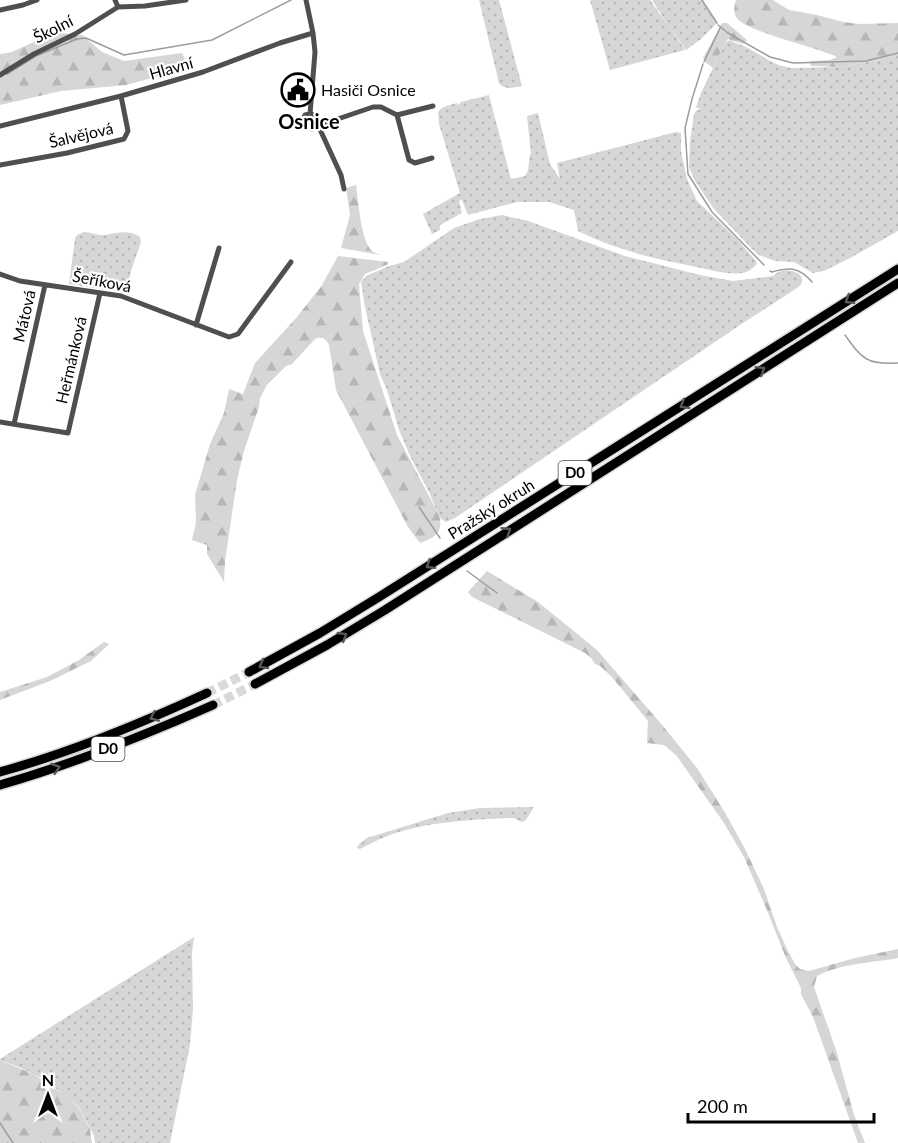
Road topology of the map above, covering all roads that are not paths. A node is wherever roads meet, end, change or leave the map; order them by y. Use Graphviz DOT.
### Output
graph roads {
  1 [pos="37,0"];
  2 [pos="115,0"];
  3 [pos="306,0"];
  4 [pos="181,1"];
  5 [pos="118,8"];
  6 [pos="0,10"];
  7 [pos="313,33"];
  8 [pos="0,75"];
  9 [pos="121,96"];
  10 [pos="433,106"];
  11 [pos="310,114"];
  12 [pos="397,115"];
  13 [pos="317,123"];
  14 [pos="0,126"];
  15 [pos="432,158"];
  16 [pos="0,165"];
  17 [pos="344,189"];
  18 [pos="219,248"];
  19 [pos="291,262"];
  20 [pos="898,269"];
  21 [pos="0,274"];
  22 [pos="898,284"];
  23 [pos="45,285"];
  24 [pos="100,293"];
  25 [pos="196,325"];
  26 [pos="0,422"];
  27 [pos="14,424"];
  28 [pos="249,672"];
  29 [pos="255,684"];
  30 [pos="207,693"];
  31 [pos="213,705"];
  32 [pos="0,772"];
  33 [pos="0,785"];
  1 -- 6 [label="street"];
  2 -- 5 [label="street"];
  3 -- 7 [label="street"];
  4 -- 5 [label="street, Školní"];
  5 -- 8 [label="street, Školní"];
  7 -- 9 [label="street, Hlavní"];
  7 -- 11 [label="street"];
  9 -- 14 [label="street, Hlavní"];
  9 -- 16 [label="street, Šalvějová"];
  10 -- 12 [label="street"];
  11 -- 13 [label="street"];
  11 -- 13 [label="street"];
  12 -- 13 [label="street"];
  12 -- 15 [label="street"];
  13 -- 17 [label="street"];
  18 -- 25 [label="street"];
  19 -- 25 [label="street, Šeříková"];
  20 -- 28 [label="highway, Pražský okruh / D0, one-way"];
  21 -- 23 [label="street, Šeříková"];
  29 -- 22 [label="highway, Pražský okruh / D0, one-way"];
  23 -- 24 [label="street, Šeříková"];
  23 -- 27 [label="street, Mátová"];
  24 -- 25 [label="street, Šeříková"];
  24 -- 27 [label="street, Heřmánková"];
  26 -- 27 [label="street"];
  30 -- 32 [label="highway, D0, one-way"];
  33 -- 31 [label="highway, D0, one-way"];
}
